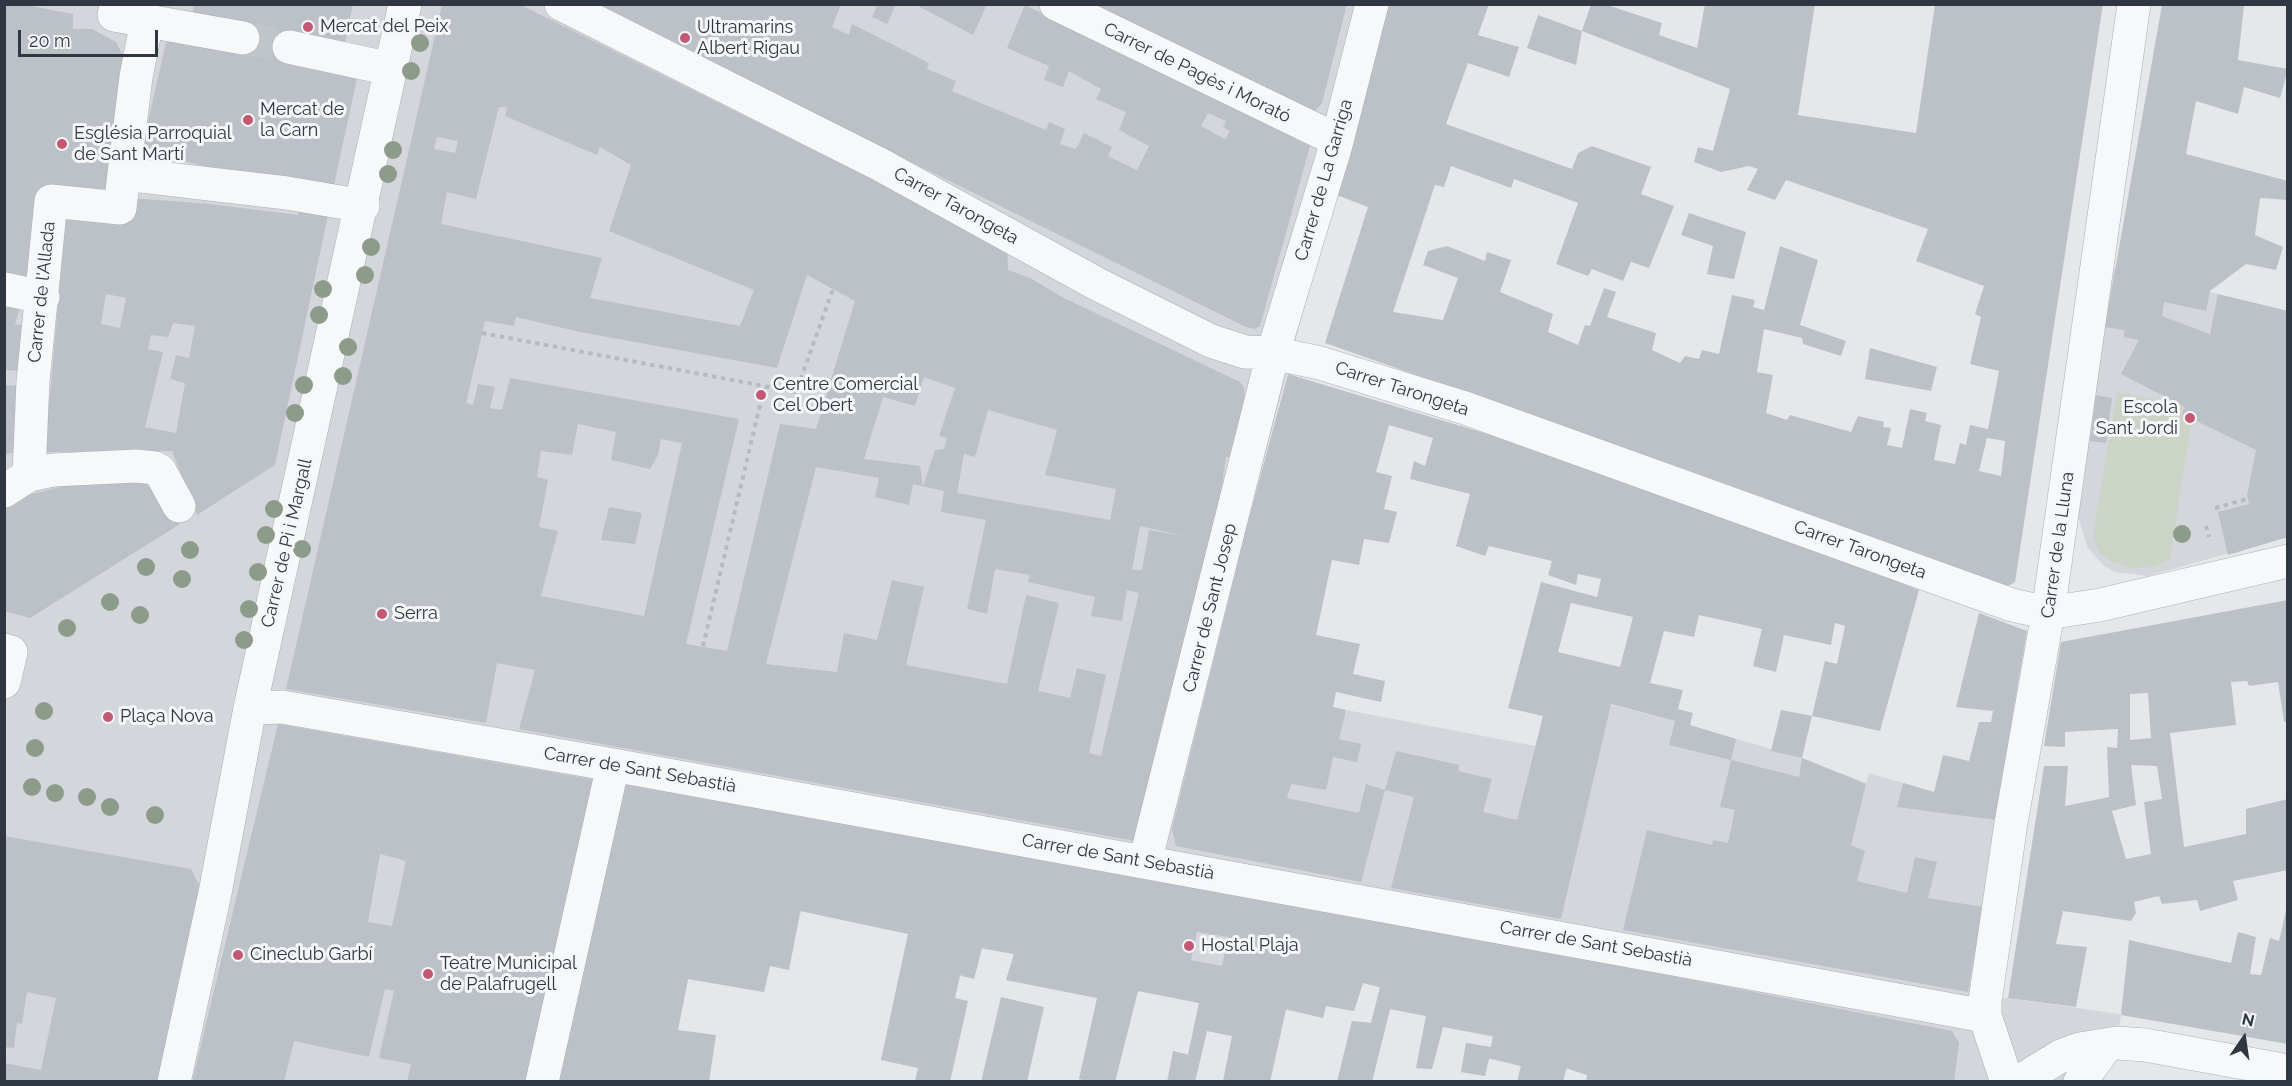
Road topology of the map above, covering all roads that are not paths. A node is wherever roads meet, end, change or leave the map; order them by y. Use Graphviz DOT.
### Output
graph roads {
  1 [pos="117,4"];
  2 [pos="405,4"];
  3 [pos="561,4"];
  4 [pos="1056,4"];
  5 [pos="1372,4"];
  6 [pos="2134,4"];
  7 [pos="147,21"];
  8 [pos="243,38"];
  9 [pos="289,47"];
  10 [pos="391,69"];
  11 [pos="1337,140"];
  12 [pos="124,174"];
  13 [pos="363,206"];
  14 [pos="4,289"];
  15 [pos="43,297"];
  16 [pos="1273,353"];
  17 [pos="19,379"];
  18 [pos="17,483"];
  19 [pos="179,507"];
  20 [pos="2288,561"];
  21 [pos="2048,613"];
  22 [pos="250,708"];
  23 [pos="613,765"];
  24 [pos="1145,862"];
  25 [pos="1985,1016"];
  26 [pos="2107,1045"];
  27 [pos="2288,1071"];
  28 [pos="174,1082"];
  29 [pos="542,1082"];
  30 [pos="2007,1082"];
  31 [pos="2018,1082"];
  32 [pos="2080,1082"];
  1 -- 7 [label="street"];
  2 -- 10 [label="street, Carrer de Pi i Margall"];
  3 -- 16 [label="street, Carrer Tarongeta"];
  4 -- 11 [label="street, Carrer de Pagès i Morató"];
  5 -- 11 [label="street, Carrer de La Garriga"];
  6 -- 21 [label="street, Carrer de la Lluna"];
  7 -- 8 [label="street"];
  7 -- 12 [label="street"];
  9 -- 10 [label="street"];
  10 -- 13 [label="street, Carrer de Pi i Margall"];
  11 -- 16 [label="street, Carrer de La Garriga"];
  12 -- 13 [label="street"];
  12 -- 15 [label="street, Carrer de l'Allada"];
  13 -- 22 [label="street, Carrer de Pi i Margall"];
  14 -- 15 [label="street"];
  15 -- 17 [label="street, Carrer de l'Allada"];
  16 -- 21 [label="street, Carrer Tarongeta"];
  16 -- 24 [label="street, Carrer de Sant Josep"];
  17 -- 18 [label="street, Carrer de l'Allada"];
  18 -- 19 [label="street"];
  20 -- 21 [label="street, Carrer Tarongeta"];
  21 -- 25 [label="street, Carrer de la Lluna"];
  22 -- 23 [label="street, Carrer de Sant Sebastià"];
  22 -- 28 [label="street, Carrer de Pi i Margall"];
  23 -- 24 [label="street, Carrer de Sant Sebastià"];
  23 -- 29 [label="street"];
  24 -- 25 [label="street, Carrer de Sant Sebastià"];
  25 -- 30 [label="street, Carrer de la Lluna"];
  26 -- 27 [label="street"];
  26 -- 31 [label="street"];
  26 -- 32 [label="street"];
}
